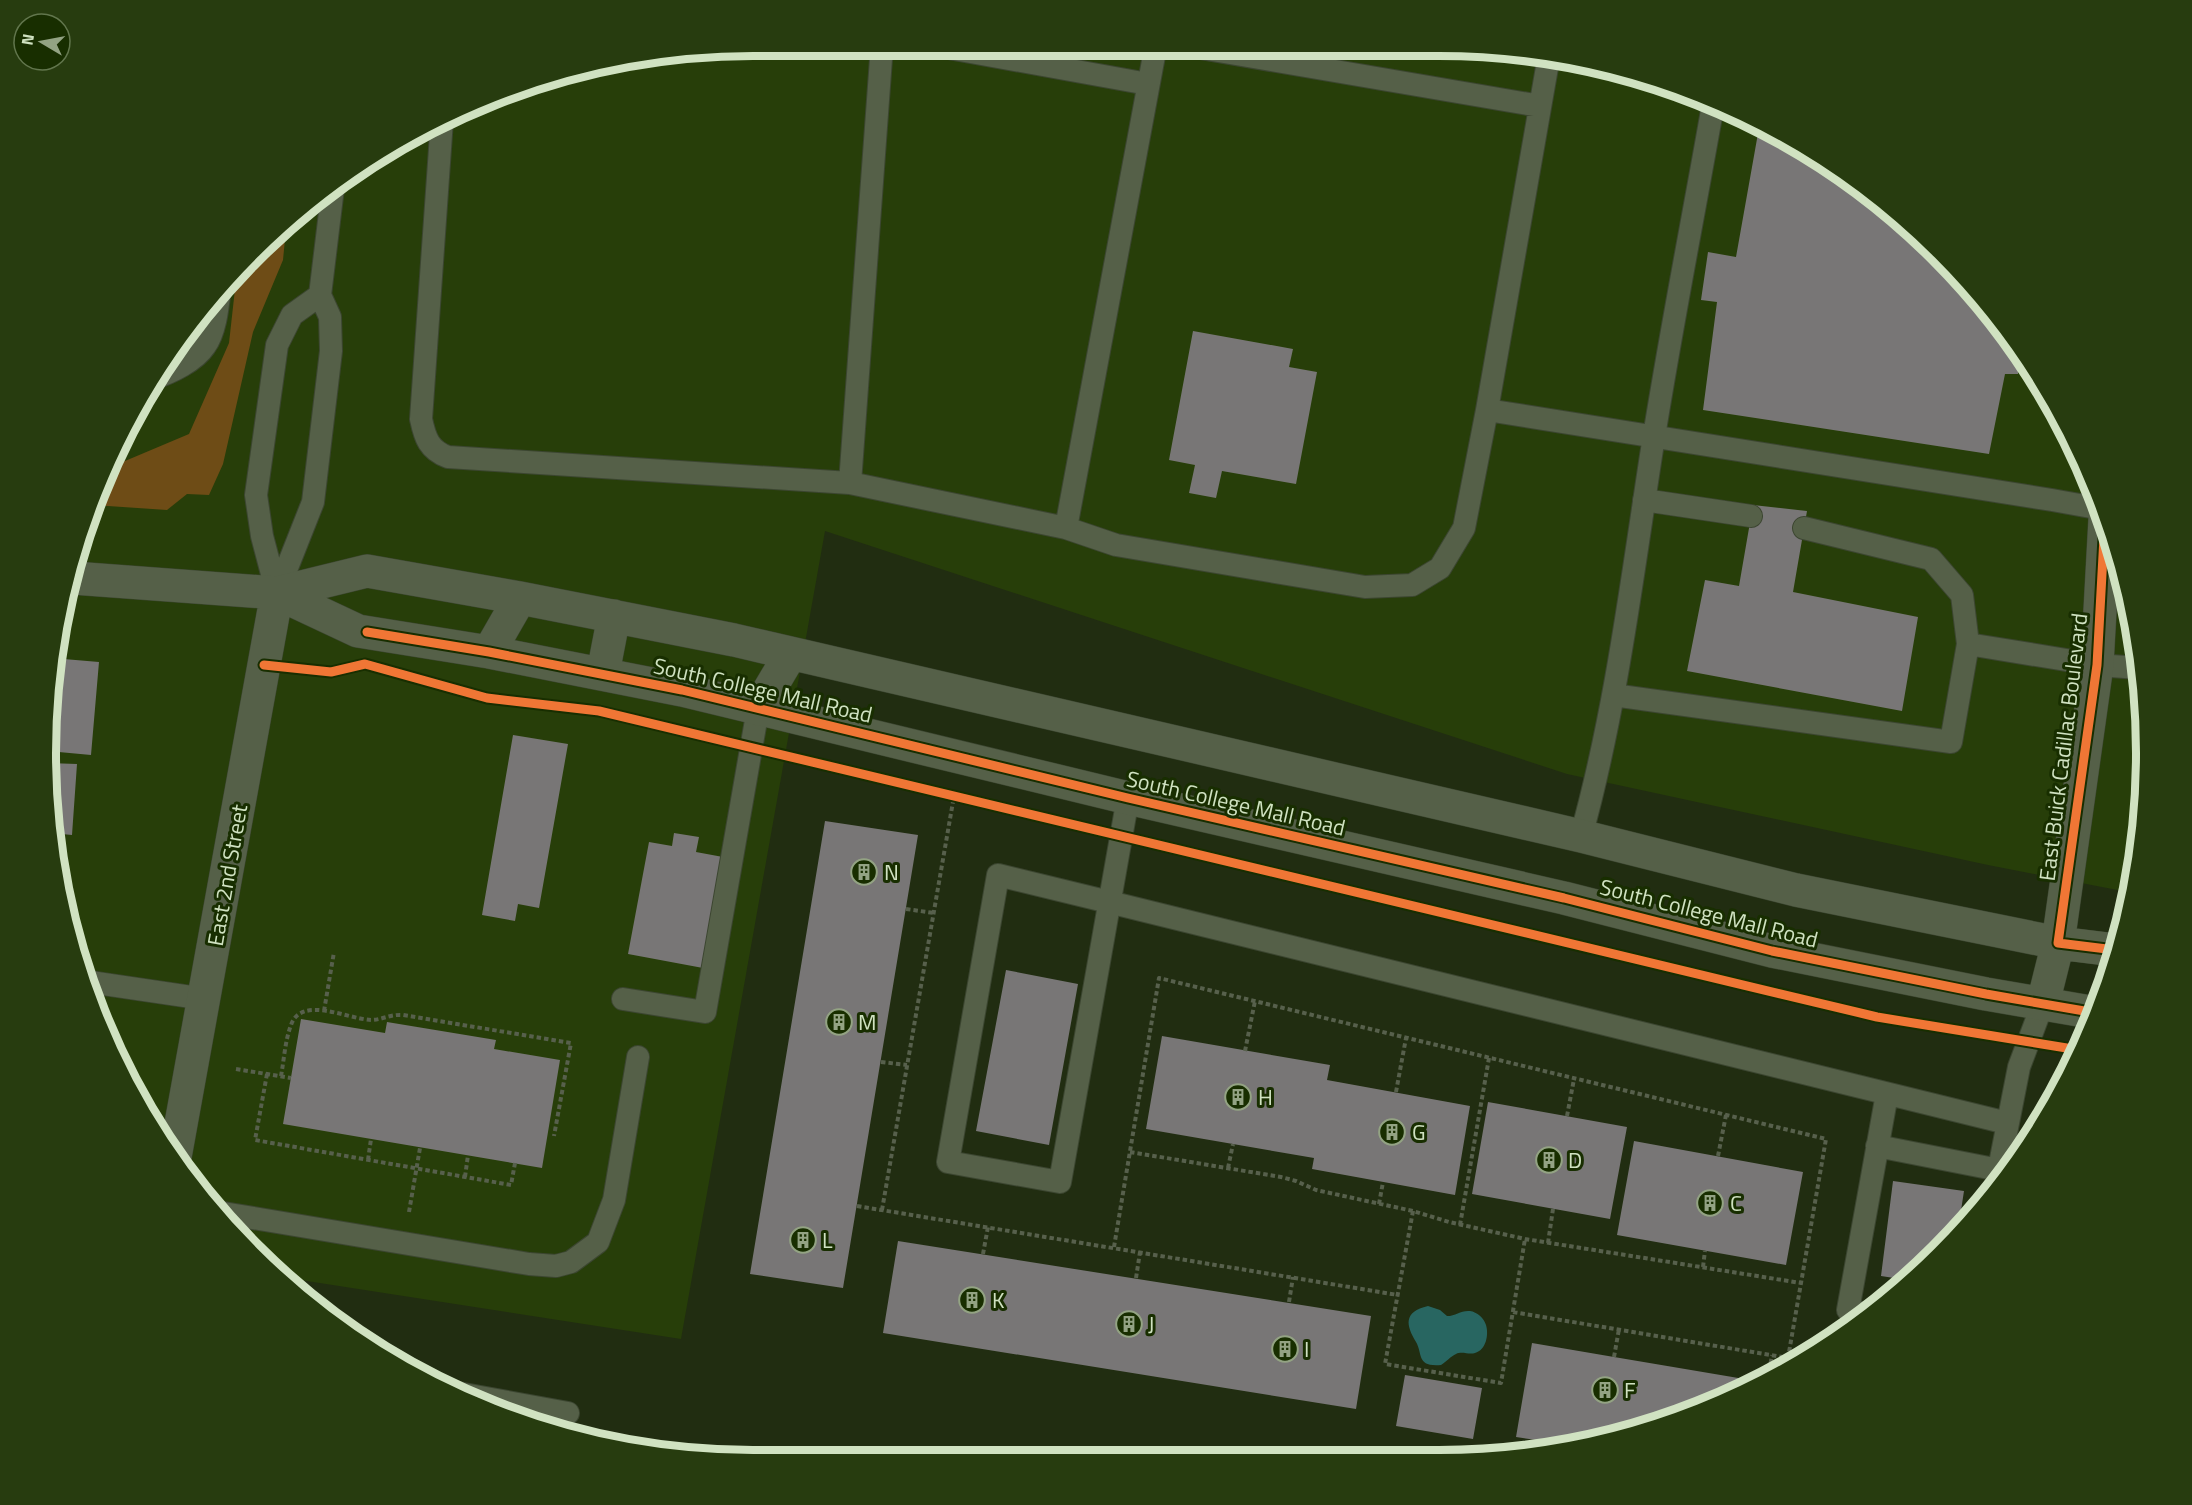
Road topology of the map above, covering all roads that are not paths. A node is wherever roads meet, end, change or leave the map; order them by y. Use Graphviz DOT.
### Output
graph roads {
  1 [pos="881,56"];
  2 [pos="993,56"];
  3 [pos="1154,56"];
  4 [pos="1247,56"];
  5 [pos="1548,64"];
  6 [pos="1148,84"];
  7 [pos="1540,106"];
  8 [pos="1712,112"];
  9 [pos="440,129"];
  10 [pos="332,197"];
  11 [pos="320,296"];
  12 [pos="217,306"];
  13 [pos="167,374"];
  14 [pos="1487,410"];
  15 [pos="1654,437"];
  16 [pos="849,483"];
  17 [pos="1644,500"];
  18 [pos="2092,507"];
  19 [pos="1751,516"];
  20 [pos="1066,528"];
  21 [pos="1804,528"];
  22 [pos="2103,538"];
  23 [pos="78,578"];
  24 [pos="277,593"];
  25 [pos="520,598"];
  26 [pos="614,616"];
  27 [pos="1968,644"];
  28 [pos="489,652"];
  29 [pos="791,653"];
  30 [pos="2097,665"];
  31 [pos="2131,667"];
  32 [pos="603,673"];
  33 [pos="1613,694"];
  34 [pos="758,709"];
  35 [pos="1128,798"];
  36 [pos="1581,836"];
  37 [pos="1109,902"];
  38 [pos="2058,943"];
  39 [pos="2108,950"];
  40 [pos="94,983"];
  41 [pos="205,999"];
  42 [pos="623,999"];
  43 [pos="2043,1003"];
  44 [pos="2086,1011"];
  45 [pos="638,1057"];
  46 [pos="1887,1094"];
  47 [pos="2007,1124"];
  48 [pos="177,1146"];
  49 [pos="1877,1146"];
  50 [pos="1999,1168"];
  51 [pos="1993,1176"];
  52 [pos="230,1214"];
  53 [pos="1856,1311"];
  54 [pos="495,1400"];
  55 [pos="568,1413"];
  1 -- 16 [label="lane"];
  2 -- 6 [label="lane"];
  3 -- 6 [label="lane"];
  4 -- 7 [label="lane"];
  5 -- 7 [label="lane"];
  6 -- 20 [label="lane"];
  7 -- 14 [label="lane"];
  8 -- 15 [label="lane"];
  9 -- 16 [label="lane"];
  10 -- 11 [label="lane"];
  11 -- 24 [label="lane"];
  11 -- 24 [label="lane"];
  12 -- 13 [label="lane"];
  14 -- 15 [label="lane"];
  14 -- 20 [label="lane"];
  15 -- 17 [label="lane"];
  15 -- 18 [label="lane"];
  16 -- 20 [label="lane"];
  17 -- 19 [label="lane"];
  17 -- 33 [label="lane"];
  21 -- 27 [label="lane"];
  22 -- 30 [label="main road, East Buick Cadillac Boulevard"];
  23 -- 24 [label="main road, South College Mall Road"];
  24 -- 25 [label="main road, South College Mall Road"];
  24 -- 28 [label="main road, South College Mall Road"];
  24 -- 41 [label="main road, East 2nd Street"];
  25 -- 26 [label="main road, South College Mall Road"];
  25 -- 28 [label="main road"];
  26 -- 29 [label="main road, South College Mall Road"];
  26 -- 32 [label="main road"];
  27 -- 30 [label="lane"];
  27 -- 33 [label="lane"];
  28 -- 32 [label="main road, South College Mall Road"];
  29 -- 34 [label="main road"];
  29 -- 36 [label="main road, South College Mall Road"];
  30 -- 31 [label="lane"];
  30 -- 38 [label="main road, East Buick Cadillac Boulevard"];
  32 -- 34 [label="main road, South College Mall Road"];
  33 -- 36 [label="lane"];
  34 -- 35 [label="main road, South College Mall Road"];
  34 -- 42 [label="lane"];
  35 -- 37 [label="lane"];
  35 -- 43 [label="main road, South College Mall Road"];
  36 -- 38 [label="main road, South College Mall Road"];
  37 -- 37 [label="lane"];
  37 -- 46 [label="lane"];
  38 -- 39 [label="main road, South College Mall Road"];
  38 -- 43 [label="main road, East Buick Cadillac Boulevard"];
  40 -- 41 [label="lane"];
  41 -- 48 [label="main road, East 2nd Street"];
  43 -- 44 [label="main road, South College Mall Road"];
  43 -- 47 [label="lane"];
  45 -- 52 [label="lane"];
  46 -- 47 [label="lane"];
  46 -- 49 [label="lane"];
  47 -- 50 [label="lane"];
  49 -- 51 [label="lane"];
  49 -- 53 [label="lane"];
  54 -- 55 [label="lane"];
}
